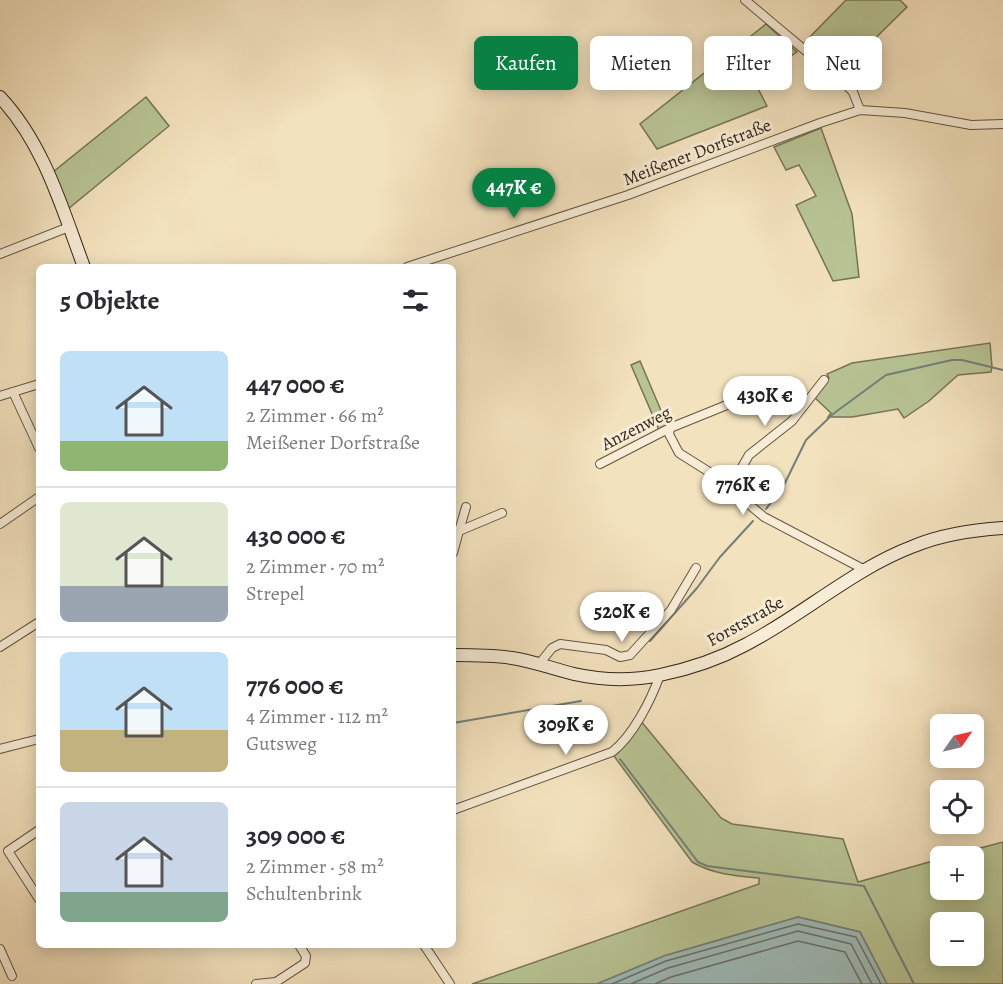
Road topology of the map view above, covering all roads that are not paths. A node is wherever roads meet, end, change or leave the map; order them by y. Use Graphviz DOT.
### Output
graph roads {
  1 [pos="745,0"];
  2 [pos="0,97"];
  3 [pos="860,110"];
  4 [pos="1003,124"];
  5 [pos="69,227"];
  6 [pos="0,254"];
  7 [pos="83,264"];
  8 [pos="416,264"];
  9 [pos="824,380"];
  10 [pos="36,385"];
  11 [pos="13,392"];
  12 [pos="754,394"];
  13 [pos="0,396"];
  14 [pos="670,428"];
  15 [pos="36,442"];
  16 [pos="600,464"];
  17 [pos="730,488"];
  18 [pos="36,499"];
  19 [pos="466,507"];
  20 [pos="502,513"];
  21 [pos="0,524"];
  22 [pos="1003,528"];
  23 [pos="459,531"];
  24 [pos="456,542"];
  25 [pos="696,568"];
  26 [pos="865,570"];
  27 [pos="36,624"];
  28 [pos="0,647"];
  29 [pos="456,654"];
  30 [pos="540,663"];
  31 [pos="660,675"];
  32 [pos="36,740"];
  33 [pos="0,749"];
  34 [pos="456,809"];
  35 [pos="36,832"];
  36 [pos="36,894"];
  37 [pos="301,948"];
  38 [pos="426,948"];
  39 [pos="0,949"];
  40 [pos="12,976"];
  41 [pos="256,984"];
  42 [pos="450,984"];
  1 -- 3 [label="street"];
  2 -- 5 [label="street"];
  3 -- 4 [label="street, Meißener Dorfstraße"];
  3 -- 8 [label="street, Meißener Dorfstraße"];
  5 -- 6 [label="street"];
  5 -- 7 [label="street"];
  9 -- 17 [label="street"];
  10 -- 11 [label="street"];
  11 -- 13 [label="street"];
  11 -- 15 [label="street"];
  12 -- 14 [label="street, Anzenweg"];
  14 -- 16 [label="street, Anzenweg"];
  14 -- 17 [label="street"];
  17 -- 26 [label="street"];
  18 -- 21 [label="street"];
  19 -- 23 [label="street"];
  20 -- 23 [label="street"];
  22 -- 26 [label="street, Forststraße"];
  23 -- 24 [label="street"];
  25 -- 30 [label="street"];
  26 -- 31 [label="street, Forststraße"];
  27 -- 28 [label="street"];
  29 -- 30 [label="street, Forststraße"];
  30 -- 31 [label="street, Forststraße"];
  31 -- 34 [label="street"];
  32 -- 33 [label="street"];
  35 -- 36 [label="street"];
  37 -- 41 [label="street"];
  38 -- 42 [label="street"];
  39 -- 40 [label="street"];
}
